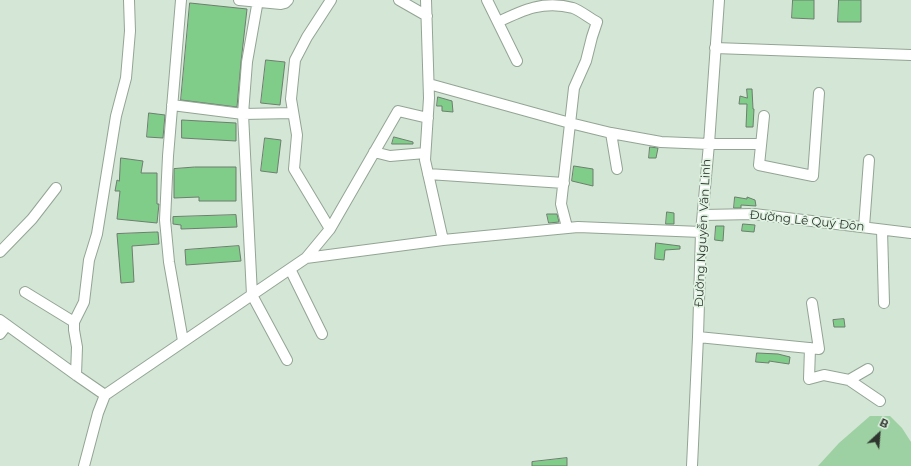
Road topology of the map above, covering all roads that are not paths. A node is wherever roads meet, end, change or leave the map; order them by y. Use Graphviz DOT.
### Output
graph roads {
  1 [pos="129,0"];
  2 [pos="181,0"];
  3 [pos="239,0"];
  4 [pos="288,0"];
  5 [pos="331,0"];
  6 [pos="399,0"];
  7 [pos="426,0"];
  8 [pos="487,0"];
  9 [pos="719,0"];
  10 [pos="258,1"];
  11 [pos="552,2"];
  12 [pos="427,16"];
  13 [pos="498,22"];
  14 [pos="716,48"];
  15 [pos="911,55"];
  16 [pos="517,61"];
  17 [pos="429,84"];
  18 [pos="819,93"];
  19 [pos="172,105"];
  20 [pos="293,113"];
  21 [pos="243,114"];
  22 [pos="764,116"];
  23 [pos="428,118"];
  24 [pos="570,123"];
  25 [pos="611,133"];
  26 [pos="709,144"];
  27 [pos="760,144"];
  28 [pos="374,152"];
  29 [pos="425,153"];
  30 [pos="869,160"];
  31 [pos="617,169"];
  32 [pos="428,174"];
  33 [pos="564,183"];
  34 [pos="56,188"];
  35 [pos="703,215"];
  36 [pos="864,227"];
  37 [pos="567,228"];
  38 [pos="330,229"];
  39 [pos="882,230"];
  40 [pos="701,232"];
  41 [pos="911,233"];
  42 [pos="443,240"];
  43 [pos="0,252"];
  44 [pos="306,258"];
  45 [pos="290,269"];
  46 [pos="25,292"];
  47 [pos="252,295"];
  48 [pos="812,302"];
  49 [pos="884,303"];
  50 [pos="74,322"];
  51 [pos="4,323"];
  52 [pos="0,334"];
  53 [pos="322,334"];
  54 [pos="698,337"];
  55 [pos="183,341"];
  56 [pos="810,348"];
  57 [pos="287,360"];
  58 [pos="868,369"];
  59 [pos="76,375"];
  60 [pos="849,380"];
  61 [pos="105,395"];
  62 [pos="880,401"];
  63 [pos="77,466"];
  64 [pos="84,466"];
  65 [pos="692,466"];
  1 -- 50 [label="street"];
  2 -- 19 [label="street"];
  3 -- 10 [label="street"];
  4 -- 10 [label="street"];
  5 -- 20 [label="street"];
  6 -- 12 [label="street"];
  7 -- 12 [label="street"];
  8 -- 13 [label="street"];
  9 -- 14 [label="street, Đường Nguyễn Văn Linh"];
  10 -- 21 [label="street"];
  11 -- 13 [label="street"];
  11 -- 24 [label="street"];
  12 -- 17 [label="street"];
  13 -- 16 [label="street"];
  14 -- 15 [label="street"];
  14 -- 26 [label="street, Đường Nguyễn Văn Linh"];
  17 -- 23 [label="street"];
  17 -- 24 [label="street"];
  18 -- 27 [label="street"];
  19 -- 21 [label="street"];
  19 -- 55 [label="street"];
  20 -- 21 [label="street"];
  20 -- 38 [label="street"];
  21 -- 47 [label="street"];
  22 -- 27 [label="street"];
  23 -- 28 [label="street"];
  23 -- 29 [label="street"];
  24 -- 25 [label="street"];
  24 -- 33 [label="street"];
  25 -- 26 [label="street"];
  25 -- 31 [label="street"];
  26 -- 27 [label="street"];
  26 -- 35 [label="street, Đường Nguyễn Văn Linh"];
  28 -- 29 [label="street"];
  28 -- 38 [label="street"];
  29 -- 32 [label="street"];
  30 -- 36 [label="street"];
  32 -- 33 [label="street"];
  32 -- 42 [label="street"];
  33 -- 37 [label="street"];
  34 -- 43 [label="street"];
  35 -- 36 [label="street, Đường Lê Quý Đôn"];
  35 -- 40 [label="street, Đường Nguyễn Văn Linh"];
  36 -- 39 [label="street, Đường Lê Quý Đôn"];
  37 -- 40 [label="street"];
  37 -- 42 [label="street"];
  38 -- 44 [label="street"];
  39 -- 41 [label="street, Đường Lê Quý Đôn"];
  39 -- 49 [label="street"];
  40 -- 54 [label="street, Đường Nguyễn Văn Linh"];
  42 -- 44 [label="street"];
  44 -- 45 [label="street"];
  45 -- 47 [label="street"];
  45 -- 53 [label="street"];
  46 -- 50 [label="street"];
  47 -- 55 [label="street"];
  47 -- 57 [label="street"];
  48 -- 56 [label="street"];
  50 -- 59 [label="street"];
  51 -- 52 [label="street"];
  51 -- 59 [label="street"];
  54 -- 56 [label="street"];
  54 -- 65 [label="street, Đường Nguyễn Văn Linh"];
  55 -- 61 [label="street"];
  56 -- 60 [label="street"];
  58 -- 60 [label="street"];
  59 -- 61 [label="street"];
  60 -- 62 [label="street"];
  61 -- 64 [label="street"];
  63 -- 64 [label="street"];
}
